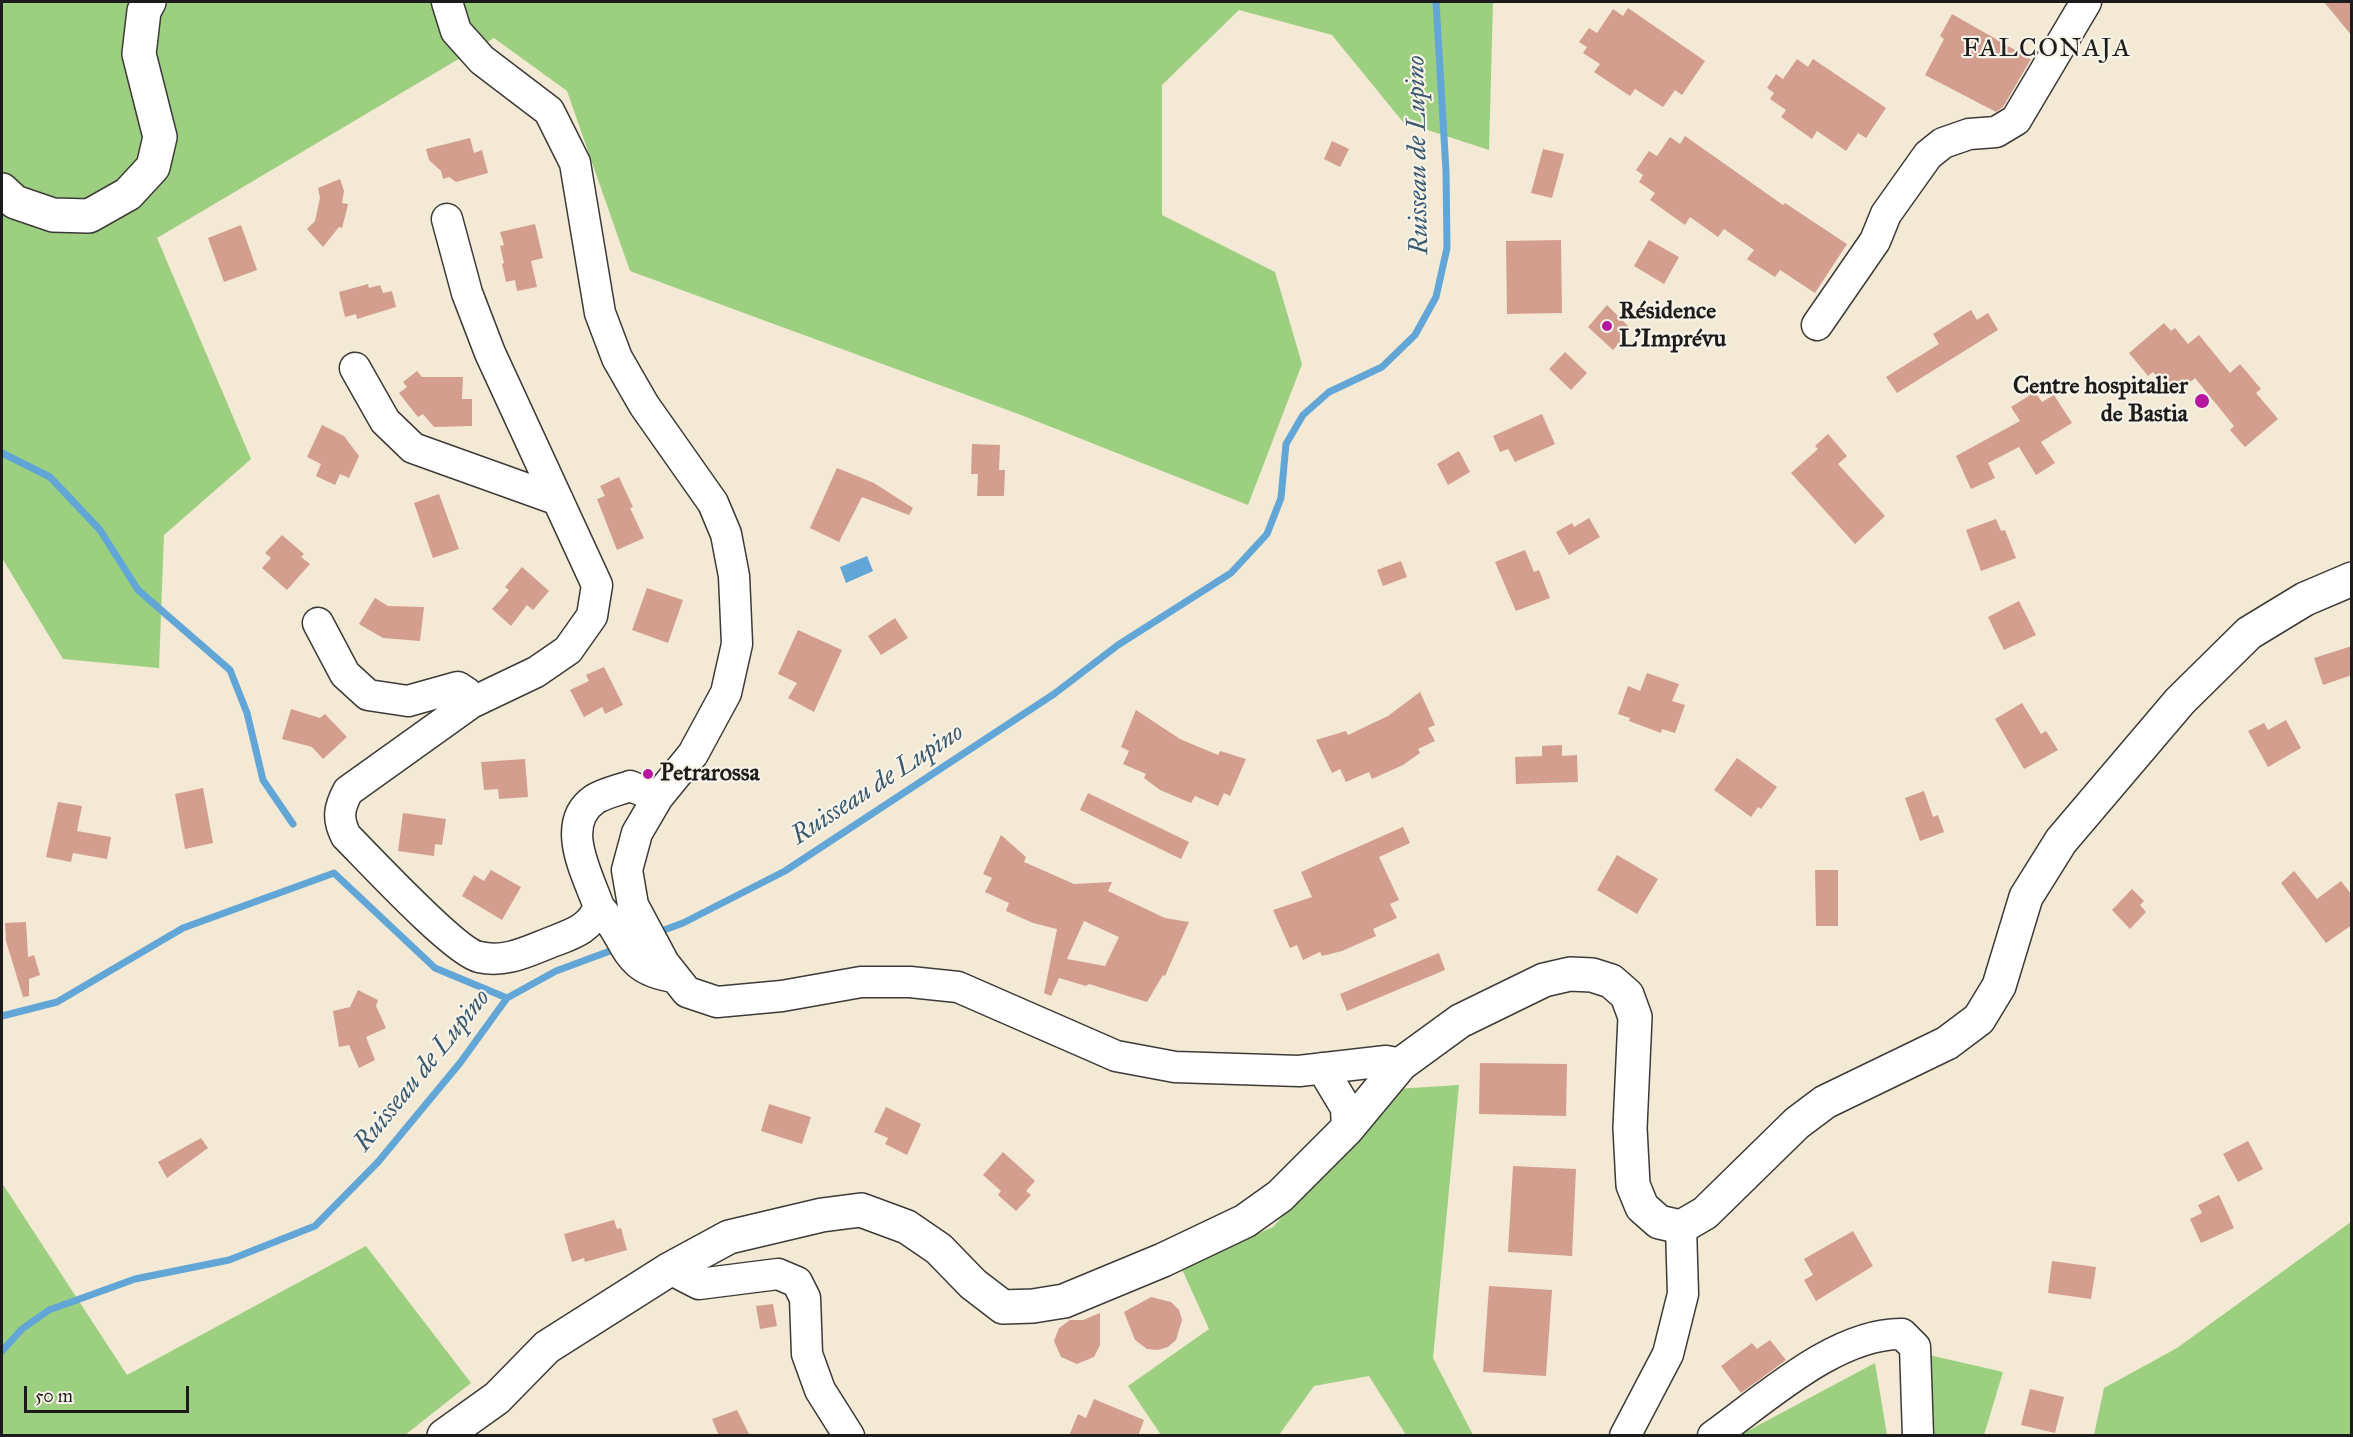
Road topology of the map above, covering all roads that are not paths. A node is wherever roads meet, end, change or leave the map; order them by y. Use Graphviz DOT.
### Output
graph roads {
  1 [pos="149,2"];
  2 [pos="447,2"];
  3 [pos="2086,2"];
  4 [pos="2,190"];
  5 [pos="447,219"];
  6 [pos="1817,325"];
  7 [pos="356,368"];
  8 [pos="558,500"];
  9 [pos="2352,579"];
  10 [pos="318,623"];
  11 [pos="471,703"];
  12 [pos="657,797"];
  13 [pos="599,907"];
  14 [pos="670,970"];
  15 [pos="1401,1064"];
  16 [pos="1322,1068"];
  17 [pos="1347,1129"];
  18 [pos="1681,1227"];
  19 [pos="670,1269"];
  20 [pos="444,1436"];
  21 [pos="849,1436"];
  22 [pos="1625,1436"];
  23 [pos="1713,1436"];
  24 [pos="1918,1436"];
  1 -- 4 [label="main road"];
  2 -- 12 [label="street"];
  3 -- 6 [label="street"];
  5 -- 8 [label="street"];
  7 -- 8 [label="street"];
  8 -- 11 [label="street"];
  9 -- 18 [label="main road"];
  10 -- 11 [label="street"];
  11 -- 13 [label="street"];
  12 -- 13 [label="street"];
  12 -- 14 [label="street"];
  13 -- 14 [label="street"];
  14 -- 16 [label="street"];
  15 -- 16 [label="street"];
  15 -- 17 [label="main road"];
  15 -- 18 [label="main road"];
  16 -- 17 [label="street"];
  17 -- 19 [label="main road"];
  18 -- 22 [label="street"];
  19 -- 20 [label="main road"];
  19 -- 21 [label="street"];
  23 -- 24 [label="street"];
}
